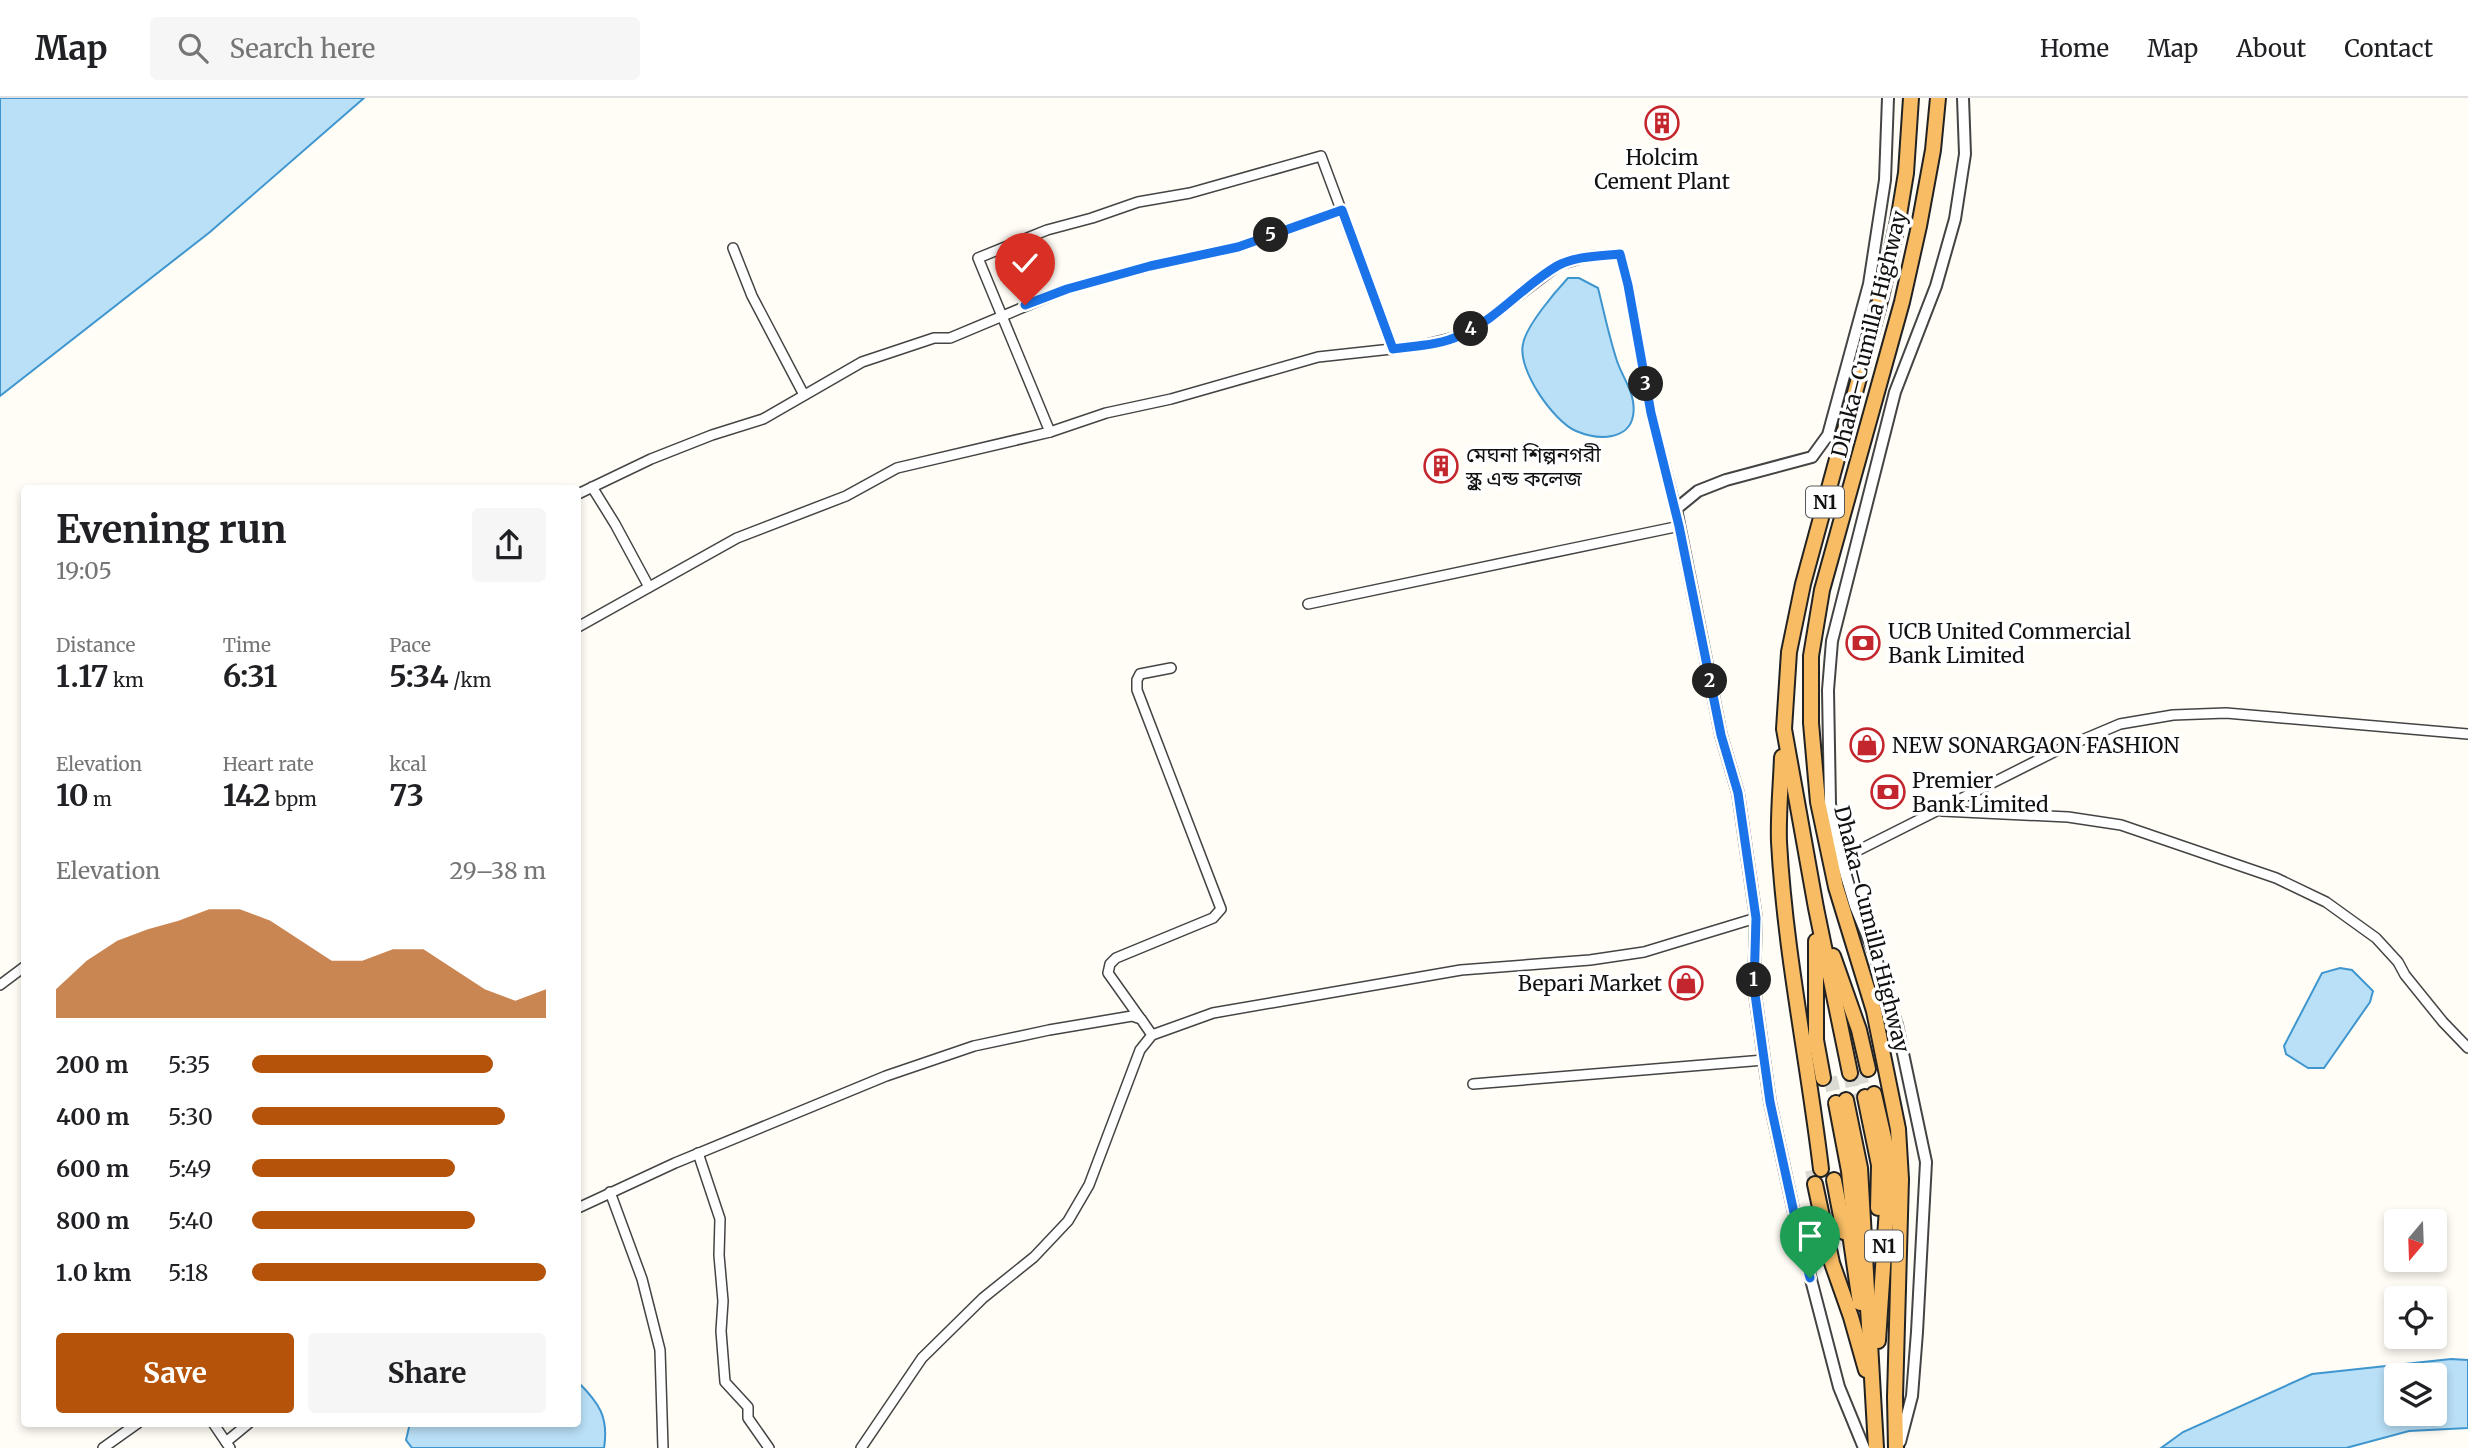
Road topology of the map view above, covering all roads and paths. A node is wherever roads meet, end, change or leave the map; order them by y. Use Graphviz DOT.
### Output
graph roads {
  1 [pos="1888,98"];
  2 [pos="1911,98"];
  3 [pos="1938,98"];
  4 [pos="1963,98"];
  5 [pos="1342,210"];
  6 [pos="733,248"];
  7 [pos="1001,316"];
  8 [pos="1393,349"];
  9 [pos="804,395"];
  10 [pos="1050,432"];
  11 [pos="592,487"];
  12 [pos="581,492"];
  13 [pos="1676,509"];
  14 [pos="1679,526"];
  15 [pos="649,587"];
  16 [pos="1308,604"];
  17 [pos="581,625"];
  18 [pos="1171,668"];
  19 [pos="1784,729"];
  20 [pos="2468,734"];
  21 [pos="1940,810"];
  22 [pos="1841,859"];
  23 [pos="1816,908"];
  24 [pos="1756,918"];
  25 [pos="21,969"];
  26 [pos="0,985"];
  27 [pos="1141,1019"];
  28 [pos="1152,1035"];
  29 [pos="2468,1048"];
  30 [pos="1764,1060"];
  31 [pos="1473,1084"];
  32 [pos="1845,1101"];
  33 [pos="698,1153"];
  34 [pos="610,1192"];
  35 [pos="581,1206"];
  36 [pos="1874,1398"];
  37 [pos="132,1427"];
  38 [pos="216,1427"];
  39 [pos="245,1427"];
  40 [pos="228,1445"];
  41 [pos="103,1448"];
  42 [pos="663,1448"];
  43 [pos="769,1448"];
  44 [pos="861,1448"];
  45 [pos="1864,1448"];
  46 [pos="1876,1448"];
  47 [pos="1897,1448"];
  1 -- 13 [label="street"];
  2 -- 19 [label="highway, Dhaka–Cumilla Highway / N1"];
  3 -- 47 [label="highway, Dhaka–Cumilla Highway / N1"];
  4 -- 22 [label="street"];
  5 -- 7 [label="street"];
  5 -- 7 [label="street"];
  5 -- 8 [label="street"];
  6 -- 9 [label="street"];
  7 -- 9 [label="street"];
  7 -- 10 [label="street"];
  8 -- 10 [label="street"];
  8 -- 13 [label="street"];
  9 -- 11 [label="street"];
  10 -- 15 [label="street"];
  11 -- 12 [label="street"];
  11 -- 15 [label="street"];
  13 -- 14 [label="street"];
  14 -- 16 [label="street"];
  14 -- 24 [label="street"];
  15 -- 17 [label="street"];
  18 -- 27 [label="street"];
  19 -- 23 [label="highway, Dhaka–Cumilla Highway / N1"];
  19 -- 32 [label="highway, Dhaka–Cumilla Highway / N1"];
  20 -- 21 [label="street"];
  21 -- 22 [label="street"];
  21 -- 29 [label="street"];
  22 -- 47 [label="street"];
  23 -- 23 [label="highway, Dhaka–Cumilla Highway / N1"];
  24 -- 28 [label="street"];
  24 -- 30 [label="street"];
  25 -- 26 [label="street"];
  27 -- 28 [label="street"];
  27 -- 33 [label="street"];
  28 -- 44 [label="street"];
  30 -- 31 [label="street"];
  30 -- 45 [label="street"];
  32 -- 36 [label="highway, Dhaka–Cumilla Highway / N1"];
  32 -- 36 [label="highway, Dhaka–Cumilla Highway / N1"];
  32 -- 36 [label="highway, Dhaka–Cumilla Highway / N1"];
  32 -- 36 [label="highway, Dhaka–Cumilla Highway / N1"];
  33 -- 34 [label="street"];
  33 -- 43 [label="street"];
  34 -- 35 [label="street"];
  34 -- 42 [label="street"];
  36 -- 46 [label="highway, Dhaka–Cumilla Highway / N1"];
  37 -- 41 [label="street"];
  38 -- 40 [label="street"];
  39 -- 40 [label="street"];
}
